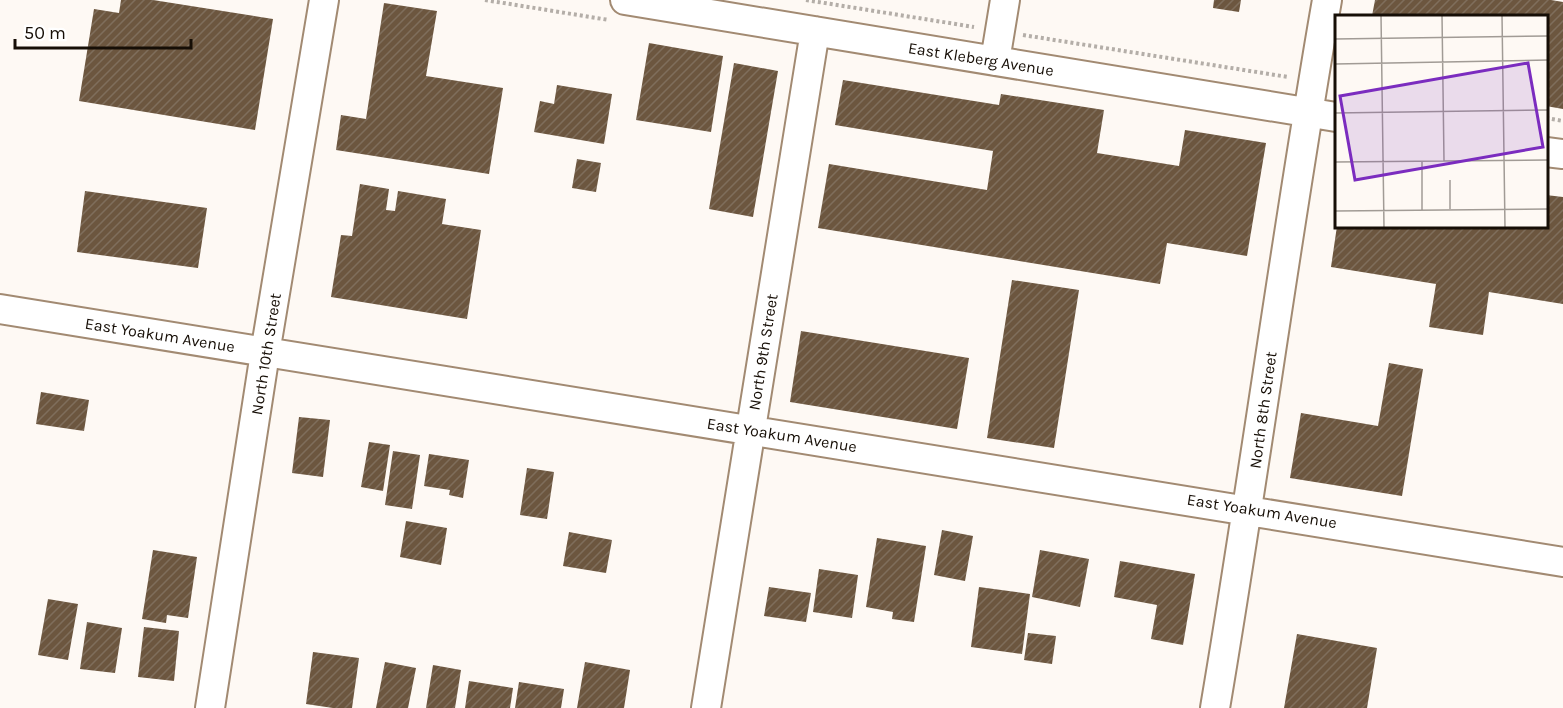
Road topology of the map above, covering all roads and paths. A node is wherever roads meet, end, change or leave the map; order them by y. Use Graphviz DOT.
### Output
graph roads {
  1 [pos="324,0"];
  2 [pos="625,0"];
  3 [pos="806,0"];
  4 [pos="1005,0"];
  5 [pos="1327,0"];
  6 [pos="775,12"];
  7 [pos="815,31"];
  8 [pos="1000,31"];
  9 [pos="995,61"];
  10 [pos="1313,81"];
  11 [pos="1308,112"];
  12 [pos="1335,117"];
  13 [pos="1548,118"];
  14 [pos="1563,121"];
  15 [pos="1548,152"];
  16 [pos="1563,154"];
  17 [pos="0,309"];
  18 [pos="265,353"];
  19 [pos="751,430"];
  20 [pos="1249,508"];
  21 [pos="1563,562"];
  22 [pos="210,708"];
  23 [pos="706,708"];
  24 [pos="1215,708"];
  1 -- 18 [label="street, North 10th Street"];
  2 -- 6 [label="street, East Kleberg Avenue"];
  3 -- 8 [label="path"];
  4 -- 8 [label="street"];
  5 -- 10 [label="street, North 8th Street"];
  6 -- 7 [label="street, East Kleberg Avenue"];
  7 -- 9 [label="street, East Kleberg Avenue"];
  7 -- 19 [label="street, North 9th Street"];
  8 -- 9 [label="street"];
  8 -- 10 [label="path"];
  9 -- 11 [label="street, East Kleberg Avenue"];
  10 -- 11 [label="street, North 8th Street"];
  11 -- 12 [label="street, East Kleberg Avenue"];
  11 -- 20 [label="street, North 8th Street"];
  13 -- 14 [label="path"];
  15 -- 16 [label="street"];
  17 -- 18 [label="street, East Yoakum Avenue"];
  18 -- 19 [label="street, East Yoakum Avenue"];
  18 -- 22 [label="street, North 10th Street"];
  19 -- 20 [label="street, East Yoakum Avenue"];
  19 -- 23 [label="street, North 9th Street"];
  20 -- 21 [label="street, East Yoakum Avenue"];
  20 -- 24 [label="street, North 8th Street"];
}
